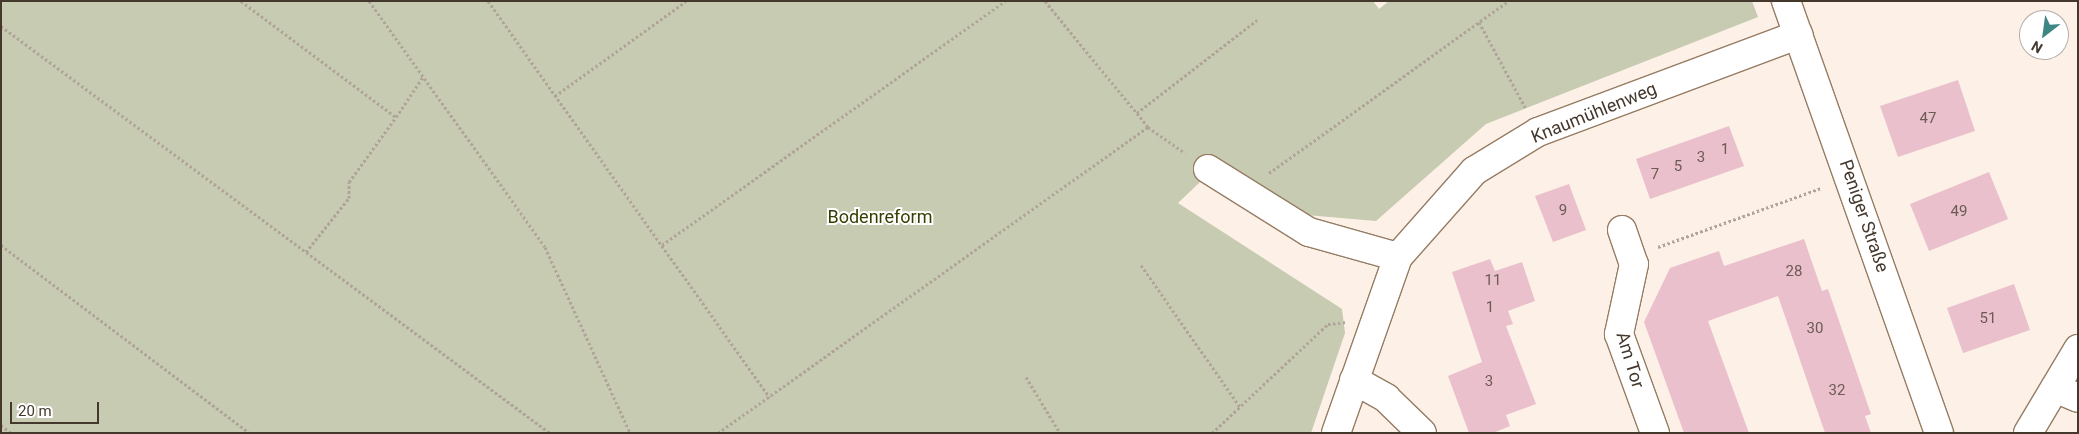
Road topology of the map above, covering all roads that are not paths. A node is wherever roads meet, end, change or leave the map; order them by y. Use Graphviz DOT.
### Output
graph roads {
  1 [pos="1786,1"];
  2 [pos="1798,35"];
  3 [pos="1208,169"];
  4 [pos="1622,230"];
  5 [pos="1398,257"];
  6 [pos="2078,349"];
  7 [pos="1354,380"];
  8 [pos="2066,393"];
  9 [pos="1336,433"];
  10 [pos="1422,433"];
  11 [pos="1654,433"];
  12 [pos="1939,433"];
  13 [pos="2028,433"];
  1 -- 2 [label="street, Peniger Straße"];
  2 -- 5 [label="street, Knaumühlenweg"];
  2 -- 12 [label="street, Peniger Straße"];
  3 -- 5 [label="street"];
  4 -- 11 [label="street, Am Tor"];
  5 -- 7 [label="street, Knaumühlenweg"];
  6 -- 8 [label="street"];
  7 -- 9 [label="street, Knaumühlenweg"];
  7 -- 10 [label="street"];
  8 -- 13 [label="street"];
}
